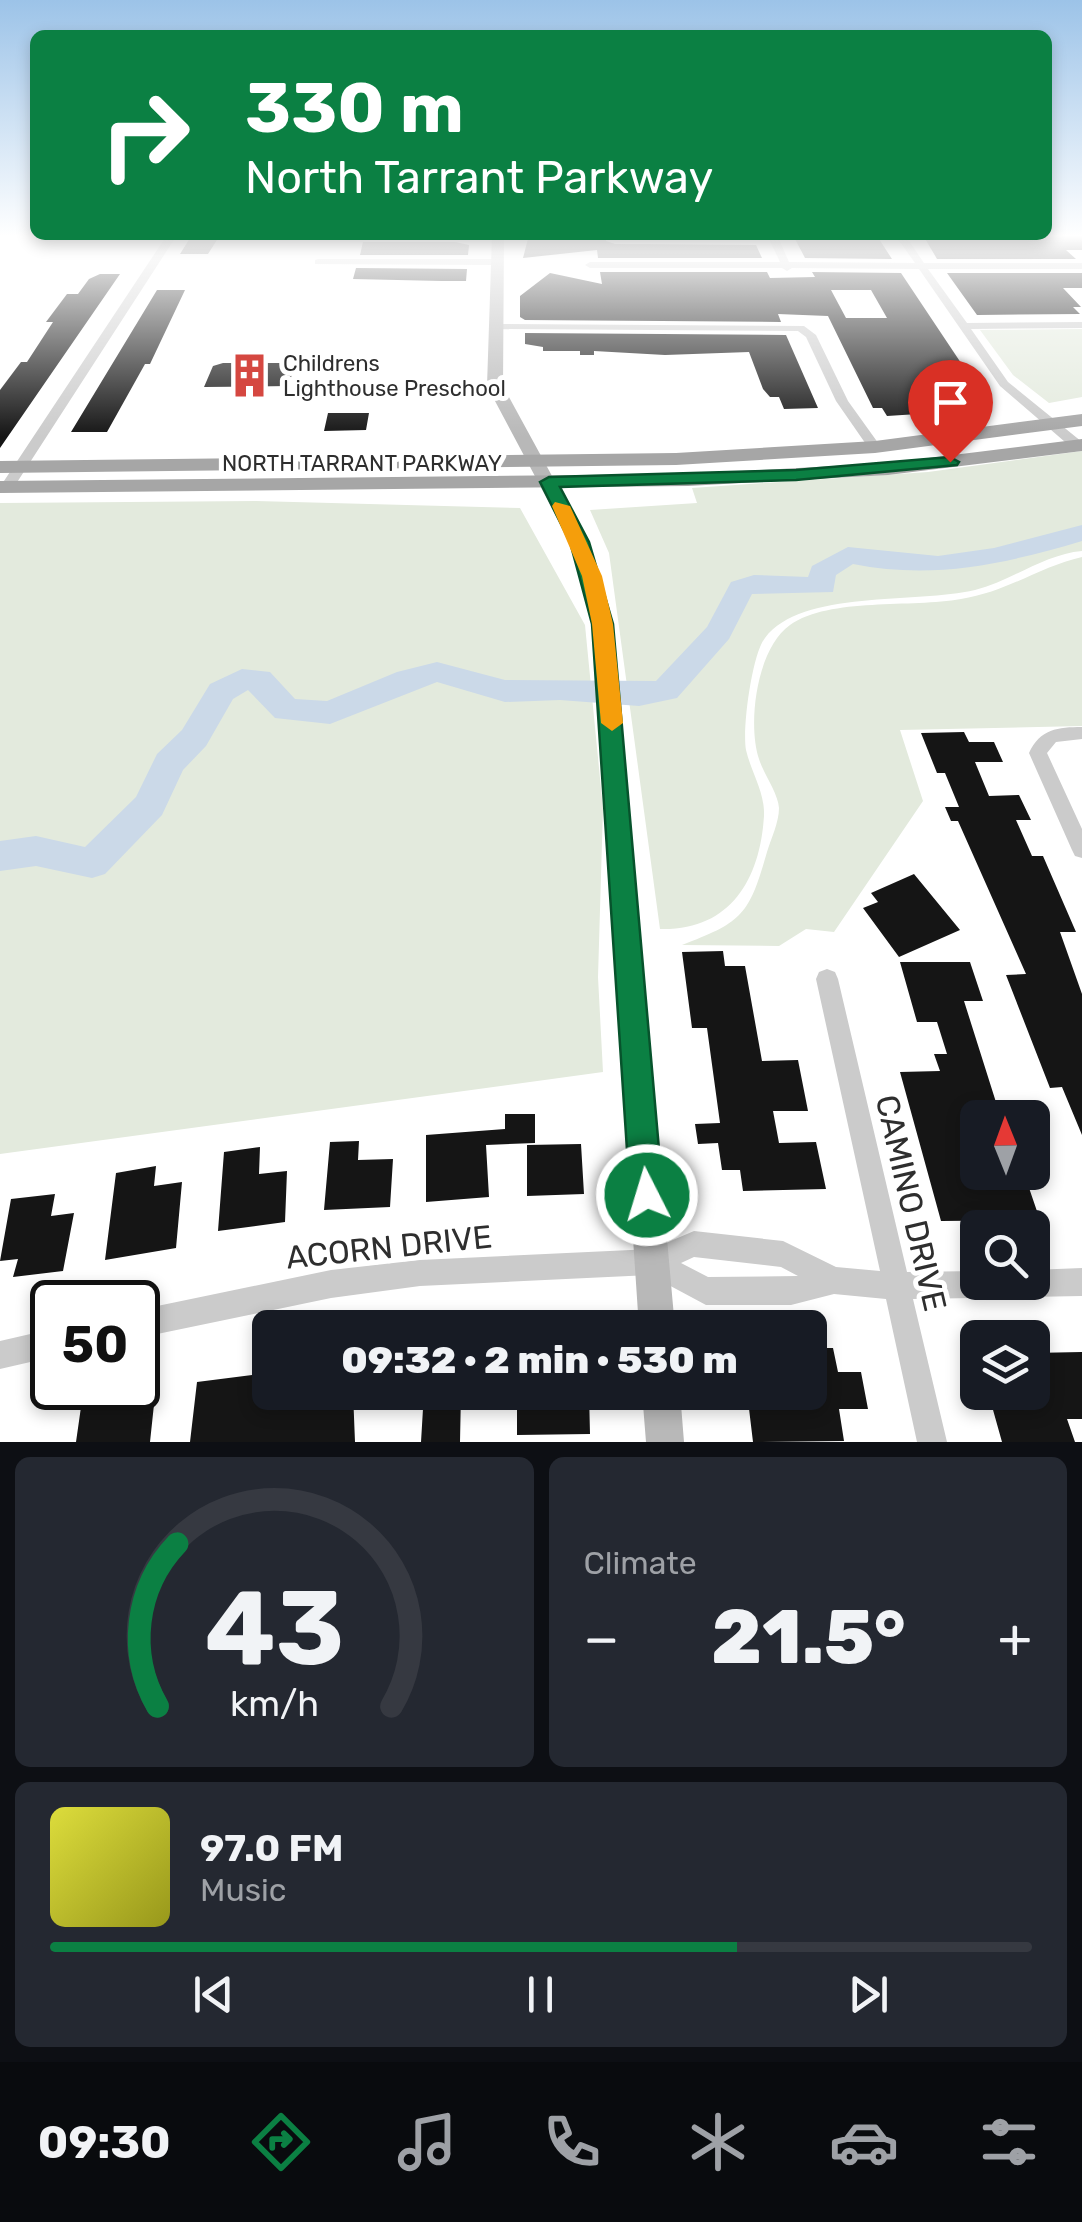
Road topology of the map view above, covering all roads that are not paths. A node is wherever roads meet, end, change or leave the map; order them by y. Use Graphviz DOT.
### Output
graph roads {
  1 [pos="126,302"];
  2 [pos="495,302"];
  3 [pos="947,302"];
  4 [pos="1082,325"];
  5 [pos="963,326"];
  6 [pos="493,327"];
  7 [pos="1082,420"];
  8 [pos="1053,425"];
  9 [pos="1080,445"];
  10 [pos="875,448"];
  11 [pos="539,462"];
  12 [pos="7,477"];
  13 [pos="549,482"];
  14 [pos="1082,734"];
  15 [pos="1082,850"];
  16 [pos="826,979"];
  17 [pos="652,1262"];
  18 [pos="834,1280"];
  19 [pos="1082,1282"];
  20 [pos="896,1286"];
  21 [pos="656,1310"];
  22 [pos="160,1319"];
  23 [pos="30,1348"];
  24 [pos="0,1354"];
  25 [pos="663,1410"];
  26 [pos="665,1442"];
  27 [pos="932,1442"];
  1 -- 12 [label="street"];
  2 -- 6 [label="main road"];
  3 -- 5 [label="street"];
  4 -- 5 [label="street"];
  5 -- 8 [label="street"];
  6 -- 10 [label="street"];
  6 -- 11 [label="main road"];
  7 -- 8 [label="main road, NORTH TARRANT PARKWAY"];
  8 -- 9 [label="street"];
  8 -- 10 [label="main road, NORTH TARRANT PARKWAY"];
  9 -- 13 [label="main road, NORTH TARRANT PARKWAY"];
  10 -- 11 [label="main road, NORTH TARRANT PARKWAY"];
  11 -- 12 [label="main road, NORTH TARRANT PARKWAY"];
  11 -- 13 [label="main road"];
  12 -- 13 [label="main road, NORTH TARRANT PARKWAY"];
  13 -- 17 [label="main road"];
  14 -- 15 [label="street"];
  16 -- 20 [label="street, CAMINO DRIVE"];
  17 -- 18 [label="street, ACORN DRIVE"];
  17 -- 18 [label="street, ACORN DRIVE"];
  17 -- 21 [label="main road"];
  17 -- 22 [label="street, ACORN DRIVE"];
  18 -- 20 [label="street, ACORN DRIVE"];
  19 -- 20 [label="street, ACORN DRIVE"];
  20 -- 27 [label="street, CAMINO DRIVE"];
  23 -- 24 [label="street"];
  25 -- 26 [label="main road"];
}
